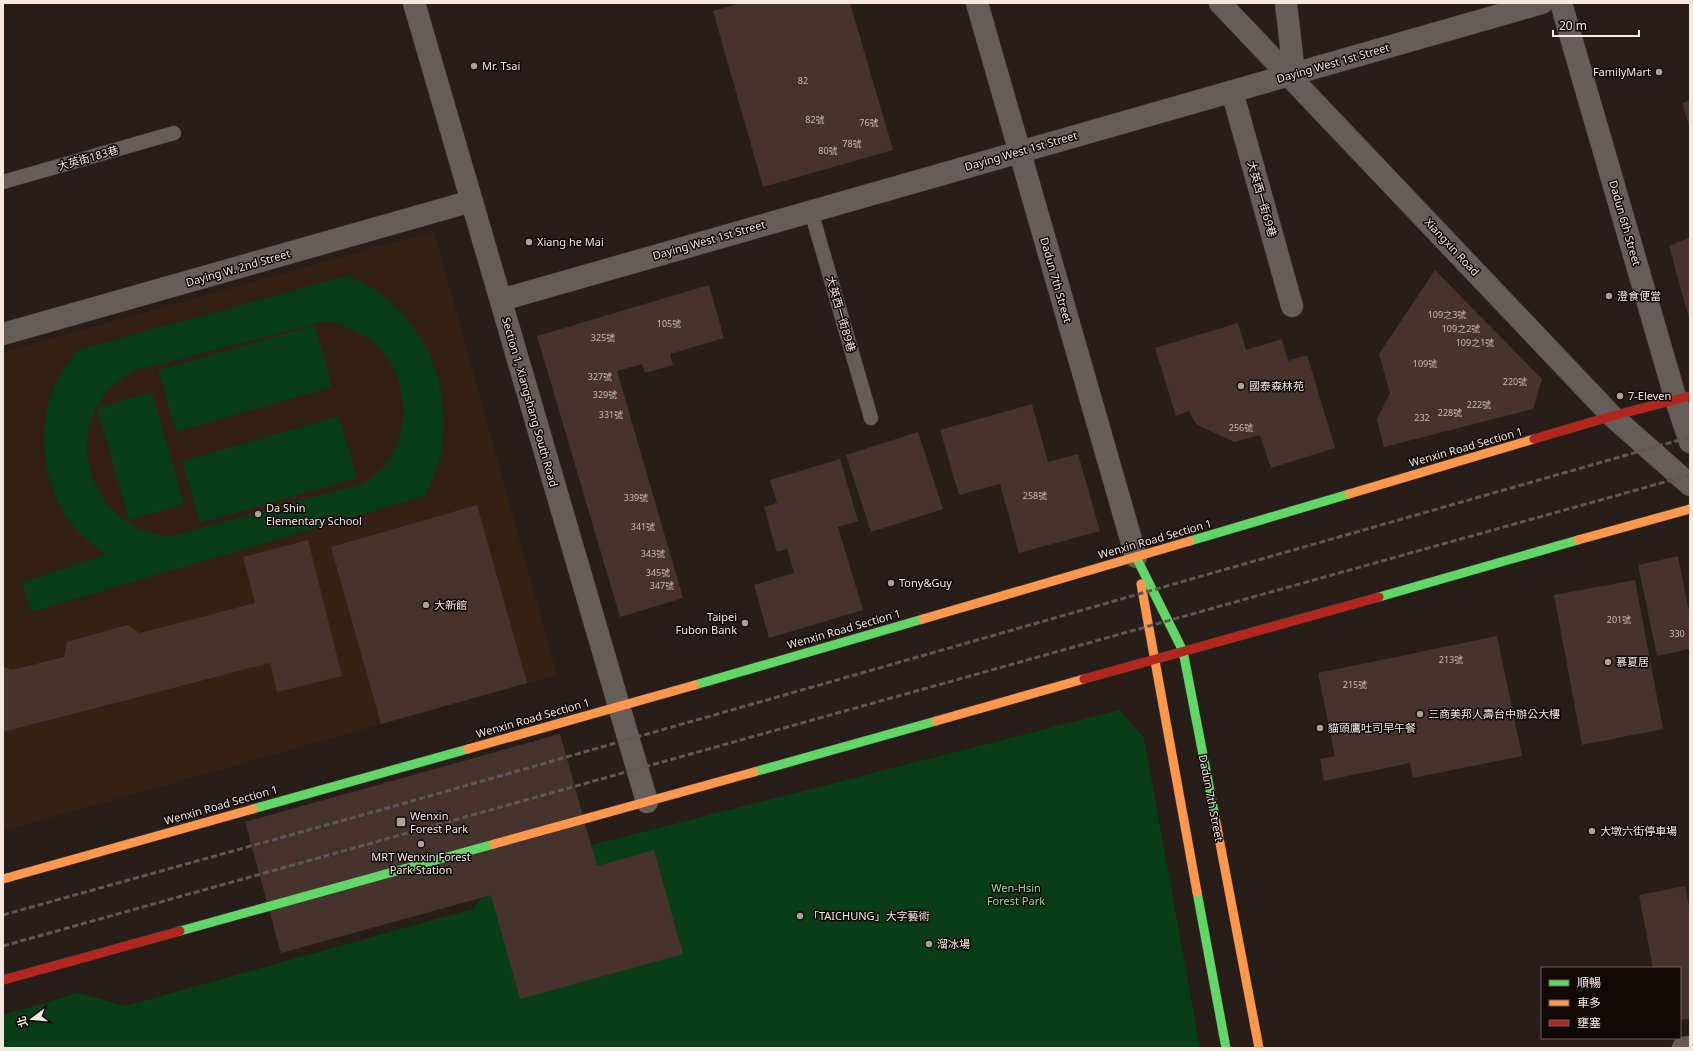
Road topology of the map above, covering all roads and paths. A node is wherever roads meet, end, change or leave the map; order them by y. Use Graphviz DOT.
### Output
graph roads {
  1 [pos="414,3"];
  2 [pos="976,3"];
  3 [pos="1220,3"];
  4 [pos="1286,3"];
  5 [pos="1542,3"];
  6 [pos="1561,3"];
  7 [pos="1291,74"];
  8 [pos="1232,91"];
  9 [pos="174,133"];
  10 [pos="1020,152"];
  11 [pos="3,182"];
  12 [pos="472,201"];
  13 [pos="811,211"];
  14 [pos="500,300"];
  15 [pos="1292,306"];
  16 [pos="3,334"];
  17 [pos="1683,398"];
  18 [pos="1612,416"];
  19 [pos="871,418"];
  20 [pos="1690,442"];
  21 [pos="1690,485"];
  22 [pos="1690,509"];
  23 [pos="1136,557"];
  24 [pos="1182,652"];
  25 [pos="1155,660"];
  26 [pos="619,706"];
  27 [pos="647,802"];
  28 [pos="3,879"];
  29 [pos="3,980"];
  30 [pos="1690,1047"];
  31 [pos="1226,1048"];
  32 [pos="1259,1048"];
  33 [pos="1683,1048"];
  1 -- 12 [label="street, Section 1, Xiangshang South Road"];
  2 -- 10 [label="street, Dadun 7th Street"];
  3 -- 7 [label="street, Xiangxin Road"];
  4 -- 7 [label="street"];
  5 -- 7 [label="street, Daying West 1st Street"];
  6 -- 17 [label="street, Dadun 6th Street"];
  7 -- 8 [label="street, Daying West 1st Street"];
  7 -- 18 [label="street, Xiangxin Road"];
  8 -- 10 [label="street, Daying West 1st Street"];
  8 -- 15 [label="street, 大英西一街69巷"];
  9 -- 11 [label="lane, 大英街183巷"];
  10 -- 13 [label="street, Daying West 1st Street"];
  10 -- 23 [label="street, Dadun 7th Street"];
  12 -- 14 [label="street, Section 1, Xiangshang South Road"];
  12 -- 16 [label="street, Daying W. 2nd Street"];
  13 -- 14 [label="street, Daying West 1st Street"];
  13 -- 19 [label="lane, 大英西一街89巷"];
  14 -- 26 [label="street, Section 1, Xiangshang South Road"];
  17 -- 18 [label="main road, Wenxin Road Section 1"];
  17 -- 20 [label="street, Dadun 6th Street"];
  18 -- 21 [label="street, Xiangxin Road"];
  18 -- 23 [label="main road, Wenxin Road Section 1"];
  22 -- 24 [label="main road"];
  23 -- 24 [label="main road, Dadun 7th Street"];
  23 -- 25 [label="main road, Dadun 7th Street"];
  23 -- 26 [label="main road, Wenxin Road Section 1"];
  24 -- 25 [label="main road"];
  24 -- 32 [label="main road, Dadun 7th Street"];
  25 -- 27 [label="main road"];
  25 -- 31 [label="main road, Dadun 7th Street"];
  26 -- 27 [label="street, Section 1, Xiangshang South Road"];
  26 -- 28 [label="main road, Wenxin Road Section 1"];
  27 -- 29 [label="main road"];
  30 -- 33 [label="street"];
}
